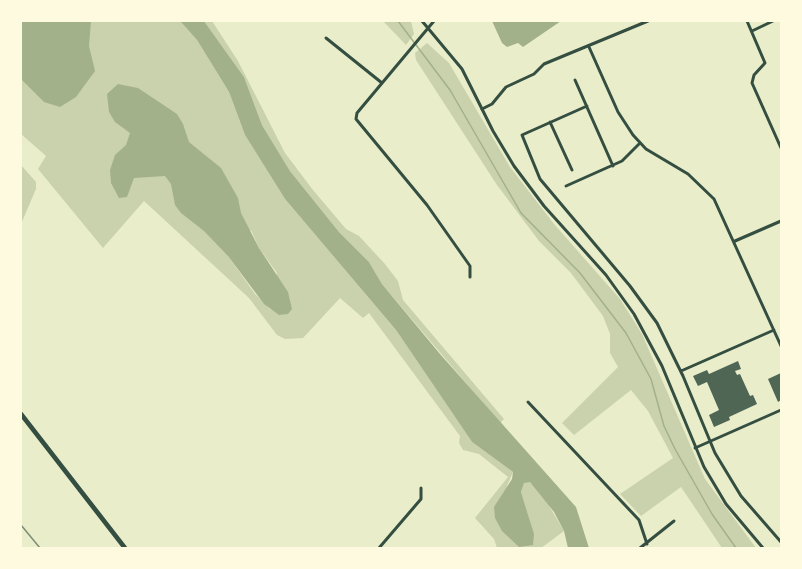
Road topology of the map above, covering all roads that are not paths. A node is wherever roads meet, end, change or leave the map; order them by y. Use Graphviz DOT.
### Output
graph roads {
  1 [pos="422,21"];
  2 [pos="434,21"];
  3 [pos="648,21"];
  4 [pos="747,21"];
  5 [pos="773,21"];
  6 [pos="427,28"];
  7 [pos="752,31"];
  8 [pos="326,38"];
  9 [pos="589,47"];
  10 [pos="575,80"];
  11 [pos="382,83"];
  12 [pos="587,106"];
  13 [pos="482,109"];
  14 [pos="550,122"];
  15 [pos="640,143"];
  16 [pos="781,148"];
  17 [pos="613,166"];
  18 [pos="572,170"];
  19 [pos="566,186"];
  20 [pos="781,221"];
  21 [pos="735,241"];
  22 [pos="470,277"];
  23 [pos="774,330"];
  24 [pos="781,346"];
  25 [pos="681,371"];
  26 [pos="528,402"];
  27 [pos="781,410"];
  28 [pos="21,414"];
  29 [pos="709,441"];
  30 [pos="694,448"];
  31 [pos="421,488"];
  32 [pos="674,521"];
  33 [pos="781,542"];
  34 [pos="647,544"];
  35 [pos="125,548"];
  36 [pos="379,548"];
  37 [pos="640,548"];
  38 [pos="763,548"];
  1 -- 6 [label="street"];
  2 -- 6 [label="street"];
  3 -- 9 [label="street"];
  4 -- 7 [label="street"];
  5 -- 7 [label="street"];
  6 -- 11 [label="street"];
  6 -- 13 [label="street"];
  7 -- 16 [label="street"];
  8 -- 11 [label="street"];
  9 -- 13 [label="street"];
  9 -- 15 [label="street"];
  10 -- 12 [label="street"];
  11 -- 22 [label="street"];
  12 -- 14 [label="street"];
  12 -- 17 [label="street"];
  13 -- 30 [label="street"];
  14 -- 18 [label="street"];
  14 -- 25 [label="street"];
  15 -- 17 [label="street"];
  15 -- 21 [label="street"];
  17 -- 19 [label="street"];
  20 -- 21 [label="street"];
  21 -- 23 [label="street"];
  23 -- 24 [label="street"];
  23 -- 25 [label="street"];
  25 -- 29 [label="street"];
  26 -- 34 [label="street"];
  27 -- 29 [label="street"];
  28 -- 35 [label="main road"];
  29 -- 30 [label="street"];
  29 -- 33 [label="street"];
  30 -- 38 [label="street"];
  31 -- 36 [label="street"];
  32 -- 34 [label="street"];
  34 -- 37 [label="street"];
}
